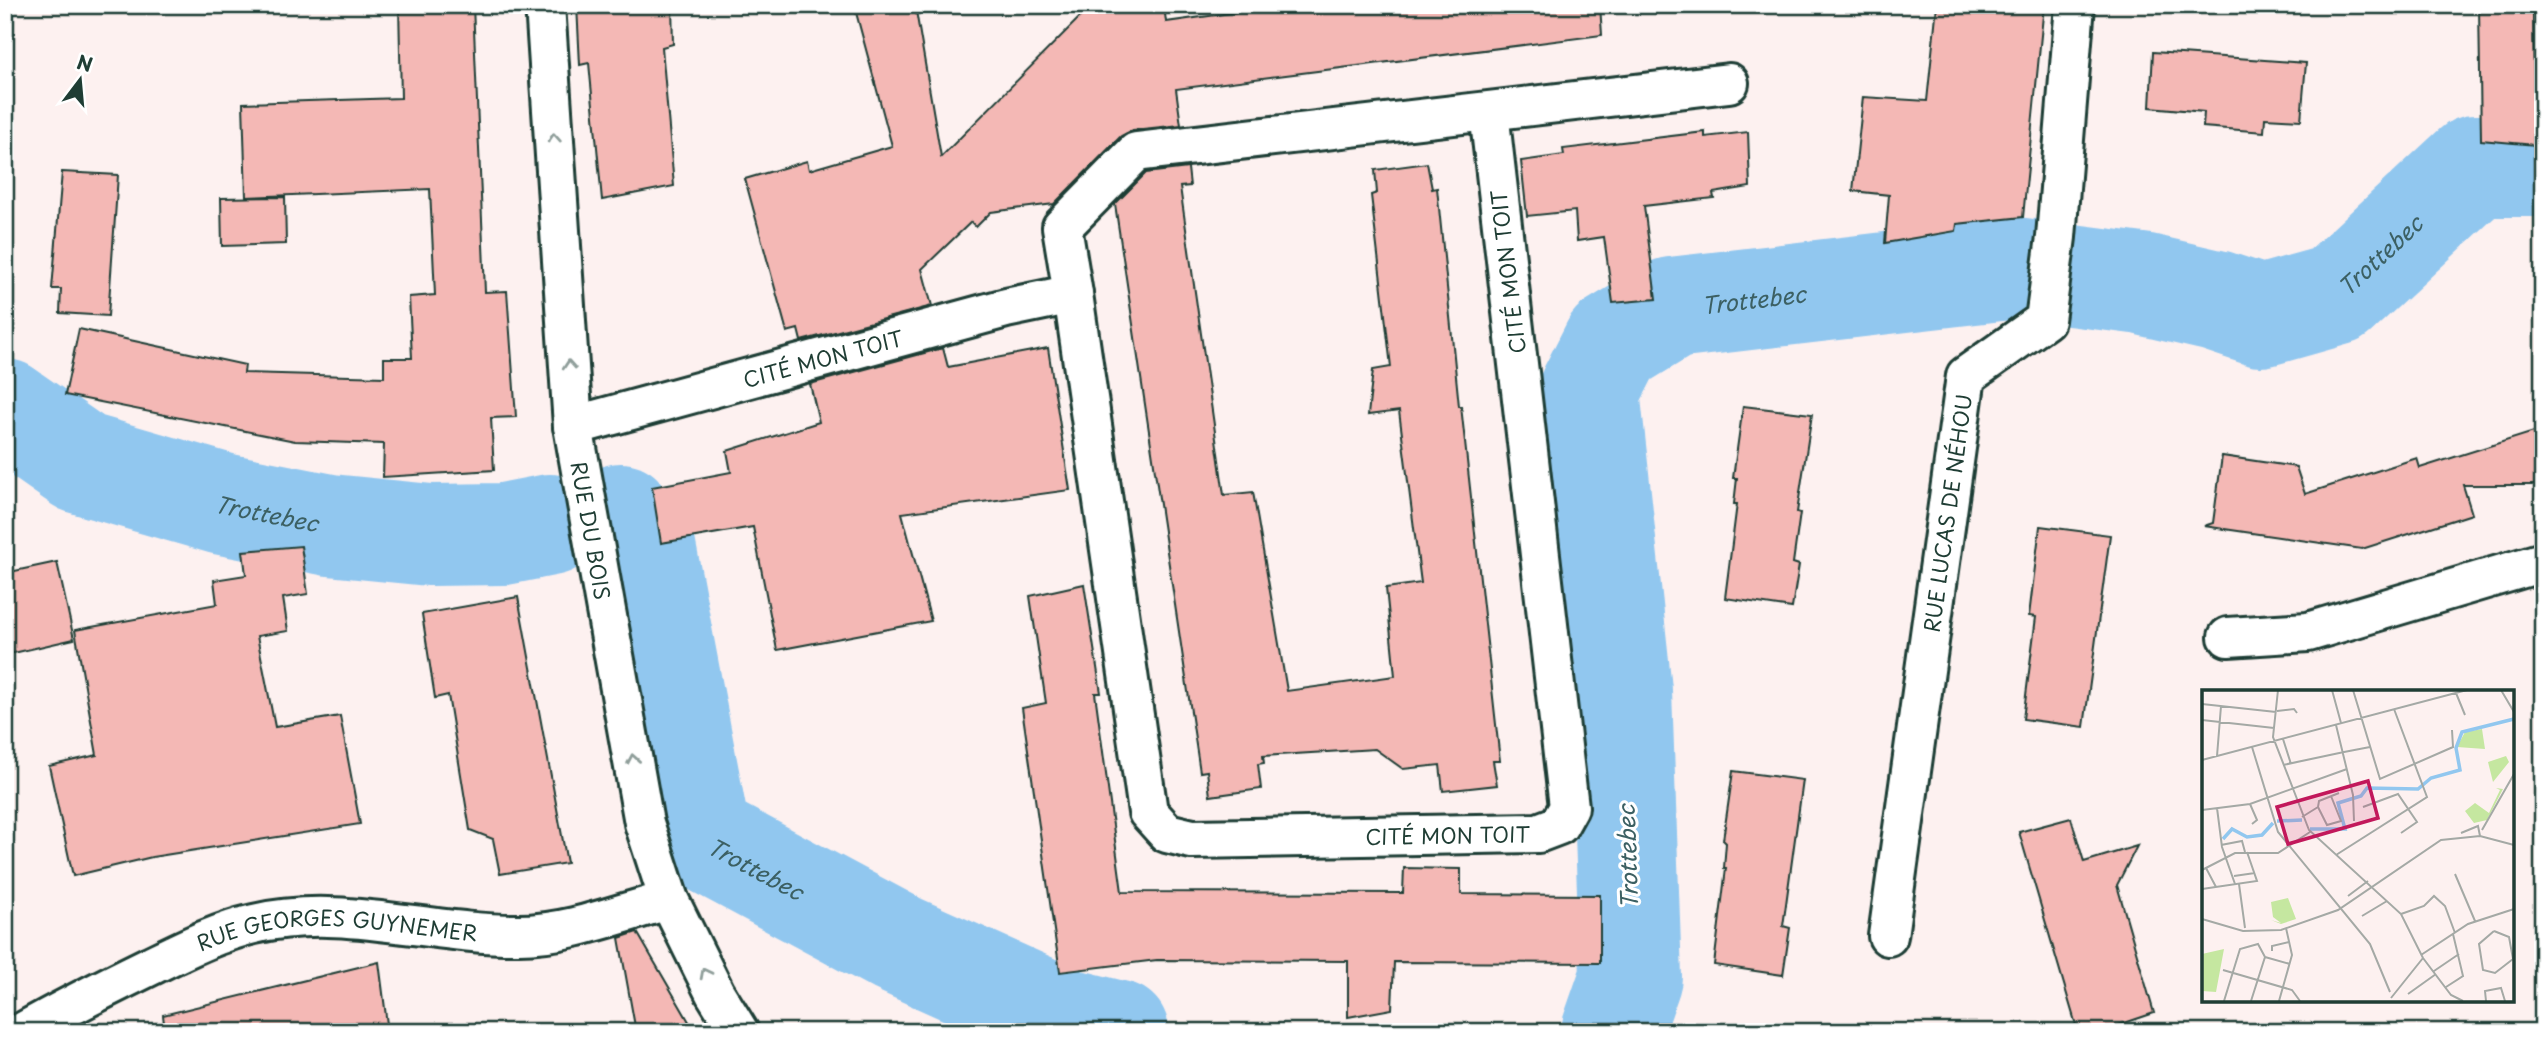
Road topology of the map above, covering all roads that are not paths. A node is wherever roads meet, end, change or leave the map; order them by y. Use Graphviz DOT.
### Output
graph roads {
  1 [pos="545,5"];
  2 [pos="2075,5"];
  3 [pos="1729,83"];
  4 [pos="1489,112"];
  5 [pos="1073,294"];
  6 [pos="573,426"];
  7 [pos="2543,562"];
  8 [pos="2228,637"];
  9 [pos="669,900"];
  10 [pos="1888,936"];
  11 [pos="23,1032"];
  12 [pos="739,1032"];
  6 -- 1 [label="street, RUE DU BOIS, one-way"];
  2 -- 10 [label="street, RUE LUCAS DE NÉHOU"];
  3 -- 4 [label="street, CITÉ MON TOIT"];
  4 -- 5 [label="street, CITÉ MON TOIT"];
  4 -- 5 [label="street, CITÉ MON TOIT"];
  5 -- 6 [label="street, CITÉ MON TOIT"];
  9 -- 6 [label="street, RUE DU BOIS, one-way"];
  7 -- 8 [label="street"];
  9 -- 11 [label="street, RUE GEORGES GUYNEMER"];
  12 -- 9 [label="street, RUE DU BOIS, one-way"];
}
